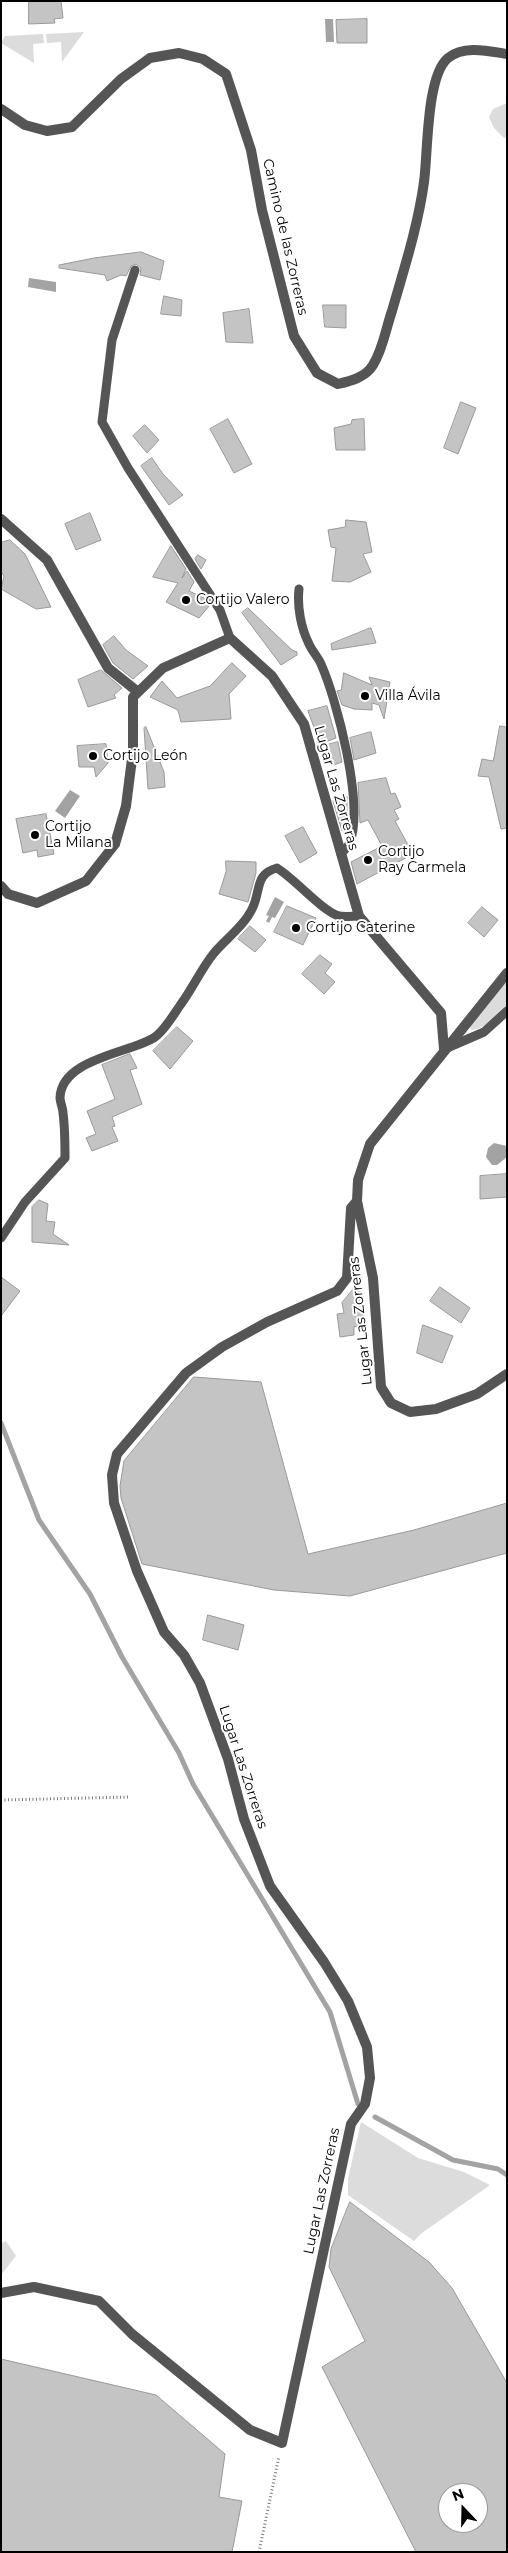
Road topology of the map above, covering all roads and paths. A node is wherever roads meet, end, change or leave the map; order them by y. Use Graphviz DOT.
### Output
graph roads {
  1 [pos="507,54"];
  2 [pos="1,109"];
  3 [pos="135,270"];
  4 [pos="1,519"];
  5 [pos="299,589"];
  6 [pos="230,638"];
  7 [pos="138,692"];
  8 [pos="341,854"];
  9 [pos="1,886"];
  10 [pos="359,916"];
  11 [pos="507,973"];
  12 [pos="507,1011"];
  13 [pos="444,1049"];
  14 [pos="357,1201"];
  15 [pos="1,1238"];
  16 [pos="507,1374"];
  17 [pos="130,1796"];
  18 [pos="1,1800"];
  19 [pos="1,2294"];
  20 [pos="282,2443"];
  21 [pos="259,2552"];
  1 -- 2 [label="street, Camino de las Zorreras"];
  3 -- 6 [label="lane"];
  4 -- 7 [label="street"];
  5 -- 8 [label="lane"];
  6 -- 7 [label="street"];
  6 -- 8 [label="street, Lugar Las Zorreras"];
  7 -- 9 [label="street"];
  8 -- 10 [label="street, Lugar Las Zorreras"];
  10 -- 13 [label="street, Lugar Las Zorreras"];
  10 -- 15 [label="lane"];
  11 -- 13 [label="street"];
  12 -- 13 [label="lane"];
  13 -- 14 [label="street"];
  14 -- 16 [label="street, Lugar Las Zorreras"];
  14 -- 20 [label="street, Lugar Las Zorreras"];
  17 -- 18 [label="path"];
  19 -- 20 [label="street"];
  20 -- 21 [label="path"];
}
